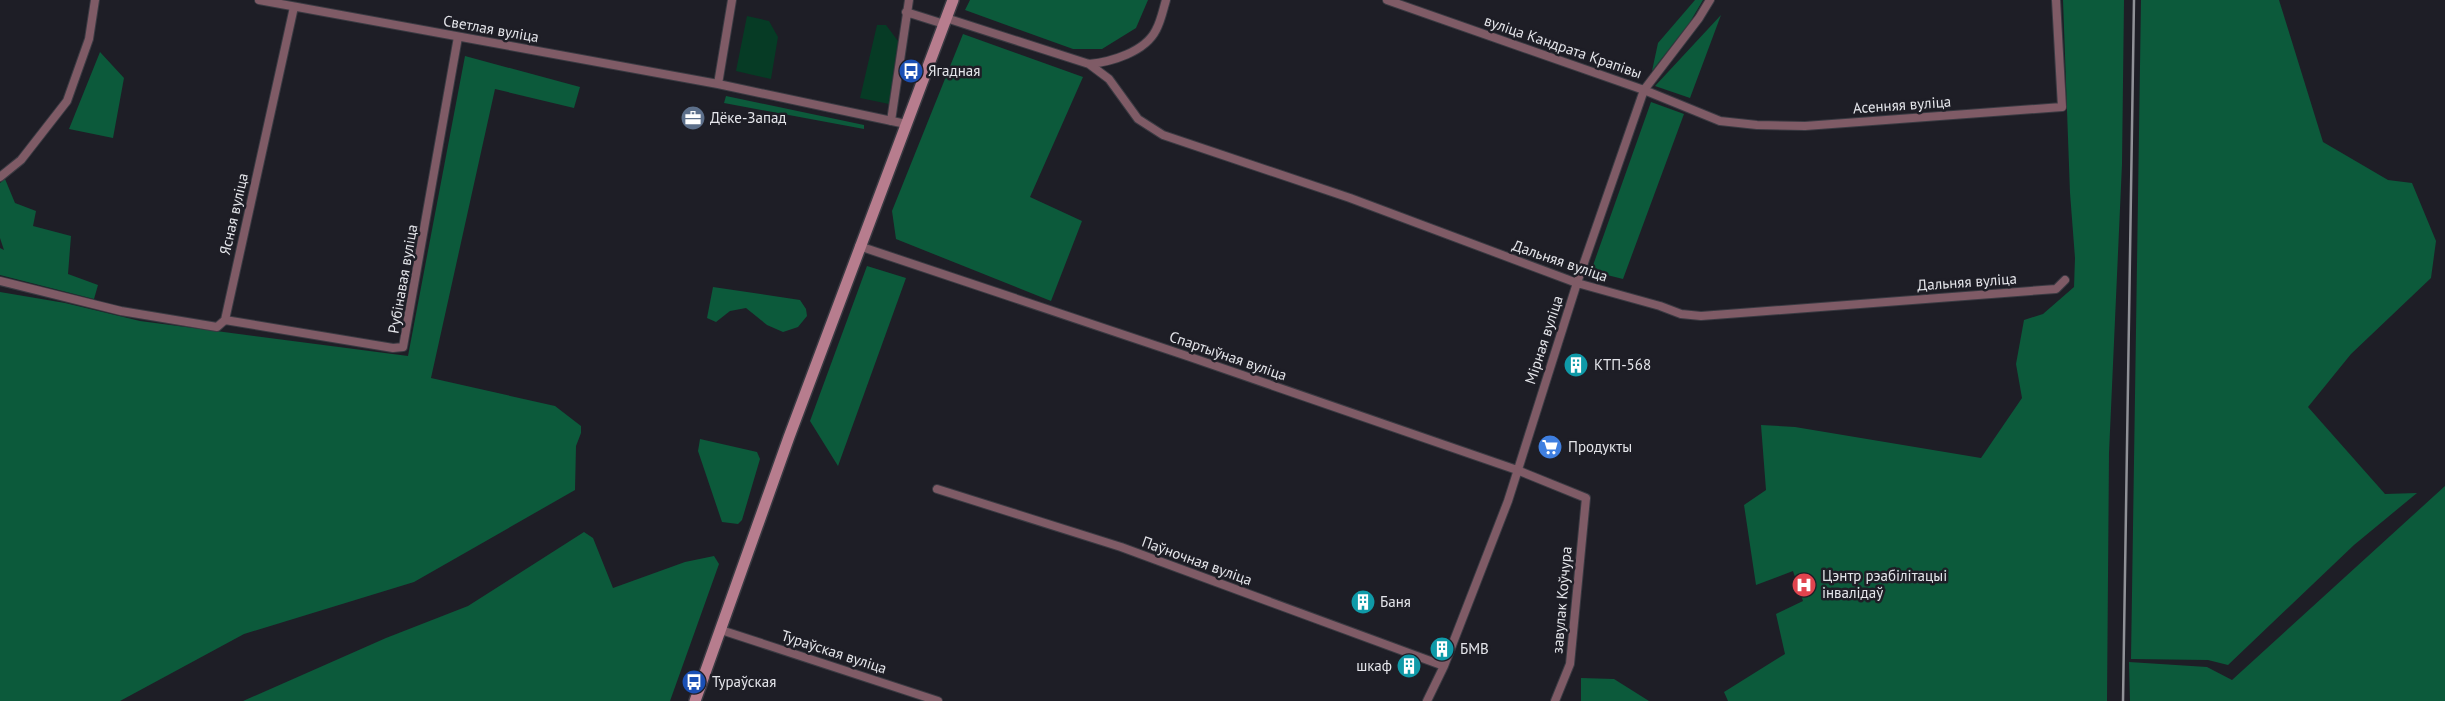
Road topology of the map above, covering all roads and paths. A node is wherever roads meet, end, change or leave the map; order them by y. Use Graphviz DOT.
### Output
graph roads {
  1 [pos="95,0"];
  2 [pos="259,0"];
  3 [pos="732,0"];
  4 [pos="909,0"];
  5 [pos="953,0"];
  6 [pos="1166,0"];
  7 [pos="1387,0"];
  8 [pos="1710,0"];
  9 [pos="2056,0"];
  10 [pos="278,2"];
  11 [pos="294,7"];
  12 [pos="906,12"];
  13 [pos="945,21"];
  14 [pos="458,37"];
  15 [pos="1089,64"];
  16 [pos="718,84"];
  17 [pos="1644,90"];
  18 [pos="890,121"];
  19 [pos="906,124"];
  20 [pos="0,177"];
  21 [pos="859,246"];
  22 [pos="2065,280"];
  23 [pos="0,281"];
  24 [pos="1577,283"];
  25 [pos="225,320"];
  26 [pos="1516,470"];
  27 [pos="937,489"];
  28 [pos="1586,498"];
  29 [pos="721,630"];
  30 [pos="1444,666"];
  31 [pos="695,701"];
  32 [pos="938,701"];
  33 [pos="1428,701"];
  34 [pos="1555,701"];
  1 -- 20 [label="street"];
  2 -- 10 [label="street, Светлая вуліца"];
  3 -- 16 [label="street"];
  4 -- 12 [label="street"];
  5 -- 13 [label="main road"];
  6 -- 15 [label="street"];
  7 -- 17 [label="street, вуліца Кандрата Крапівы"];
  8 -- 17 [label="street, Мірная вуліца"];
  9 -- 17 [label="street, Асенняя вуліца"];
  10 -- 11 [label="street, Светлая вуліца"];
  11 -- 14 [label="street, Светлая вуліца"];
  11 -- 25 [label="street, Ясная вуліца"];
  12 -- 13 [label="street"];
  12 -- 18 [label="street"];
  13 -- 15 [label="street"];
  13 -- 19 [label="main road"];
  14 -- 16 [label="street, Светлая вуліца"];
  14 -- 25 [label="street, Рубінавая вуліца"];
  15 -- 24 [label="street, Дальняя вуліца"];
  16 -- 18 [label="street, Светлая вуліца"];
  17 -- 24 [label="street, Мірная вуліца"];
  18 -- 19 [label="street, Светлая вуліца"];
  19 -- 21 [label="main road"];
  21 -- 26 [label="street, Спартыўная вуліца"];
  21 -- 29 [label="main road"];
  22 -- 24 [label="street, Дальняя вуліца"];
  23 -- 25 [label="street"];
  24 -- 26 [label="street, Мірная вуліца"];
  26 -- 28 [label="street, Спартыўная вуліца"];
  26 -- 30 [label="street, Мірная вуліца"];
  27 -- 30 [label="street, Паўночная вуліца"];
  28 -- 34 [label="street, завулак Коўчура"];
  29 -- 31 [label="main road"];
  29 -- 32 [label="street, Тураўская вуліца"];
  30 -- 33 [label="street, Мірная вуліца"];
}
